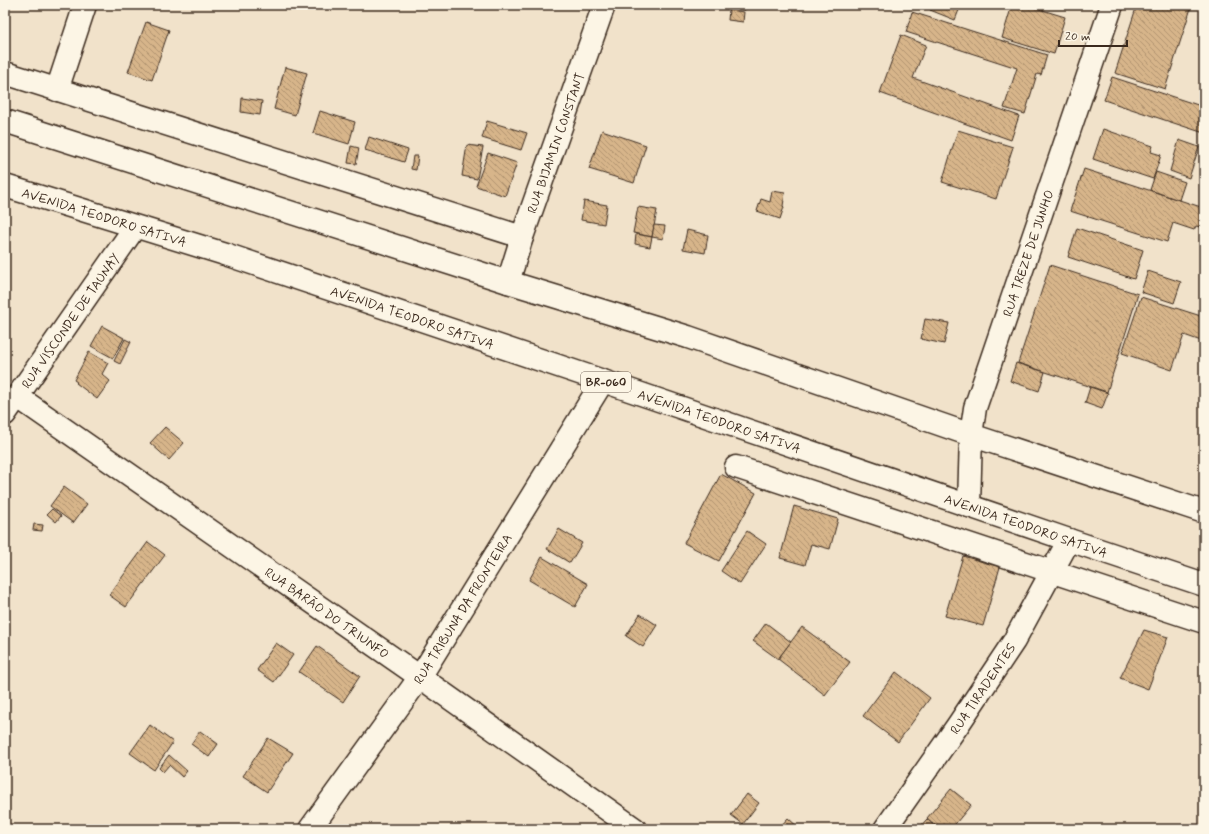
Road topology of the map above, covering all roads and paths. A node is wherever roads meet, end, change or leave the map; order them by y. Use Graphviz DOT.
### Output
graph roads {
  1 [pos="84,5"];
  2 [pos="604,5"];
  3 [pos="1112,5"];
  4 [pos="5,73"];
  5 [pos="56,90"];
  6 [pos="5,121"];
  7 [pos="5,186"];
  8 [pos="135,227"];
  9 [pos="522,237"];
  10 [pos="508,282"];
  11 [pos="603,381"];
  12 [pos="18,397"];
  13 [pos="5,414"];
  14 [pos="971,435"];
  15 [pos="736,467"];
  16 [pos="969,506"];
  17 [pos="1204,512"];
  18 [pos="1069,540"];
  19 [pos="1052,571"];
  20 [pos="1204,585"];
  21 [pos="1204,622"];
  22 [pos="420,677"];
  23 [pos="310,829"];
  24 [pos="635,829"];
  25 [pos="885,829"];
  1 -- 5 [label="street"];
  2 -- 9 [label="street, RUA BIJAMIN CONSTANT"];
  3 -- 14 [label="street, RUA TREZE DE JUNHO"];
  4 -- 5 [label="street"];
  5 -- 9 [label="street"];
  6 -- 10 [label="street"];
  7 -- 8 [label="street, AVENIDA TEODORO SATIVA / BR-060"];
  8 -- 11 [label="street, AVENIDA TEODORO SATIVA / BR-060"];
  8 -- 12 [label="street, RUA VISCONDE DE TAUNAY"];
  9 -- 10 [label="street, RUA BIJAMIN CONSTANT"];
  10 -- 14 [label="street"];
  11 -- 16 [label="street, AVENIDA TEODORO SATIVA / BR-060"];
  11 -- 22 [label="street, RUA TRIBUNA DA FRONTEIRA"];
  12 -- 13 [label="street, RUA VISCONDE DE TAUNAY"];
  12 -- 22 [label="street, RUA BARÃO DO TRIUNFO"];
  14 -- 16 [label="street, RUA TREZE DE JUNHO"];
  14 -- 17 [label="street"];
  15 -- 19 [label="street"];
  16 -- 18 [label="street, AVENIDA TEODORO SATIVA / BR-060"];
  18 -- 19 [label="street, RUA TIRADENTES"];
  18 -- 20 [label="street, AVENIDA TEODORO SATIVA / BR-060"];
  19 -- 21 [label="street"];
  19 -- 25 [label="street, RUA TIRADENTES"];
  22 -- 23 [label="street, RUA TRIBUNA DA FRONTEIRA"];
  22 -- 24 [label="street, RUA BARÃO DO TRIUNFO"];
}
